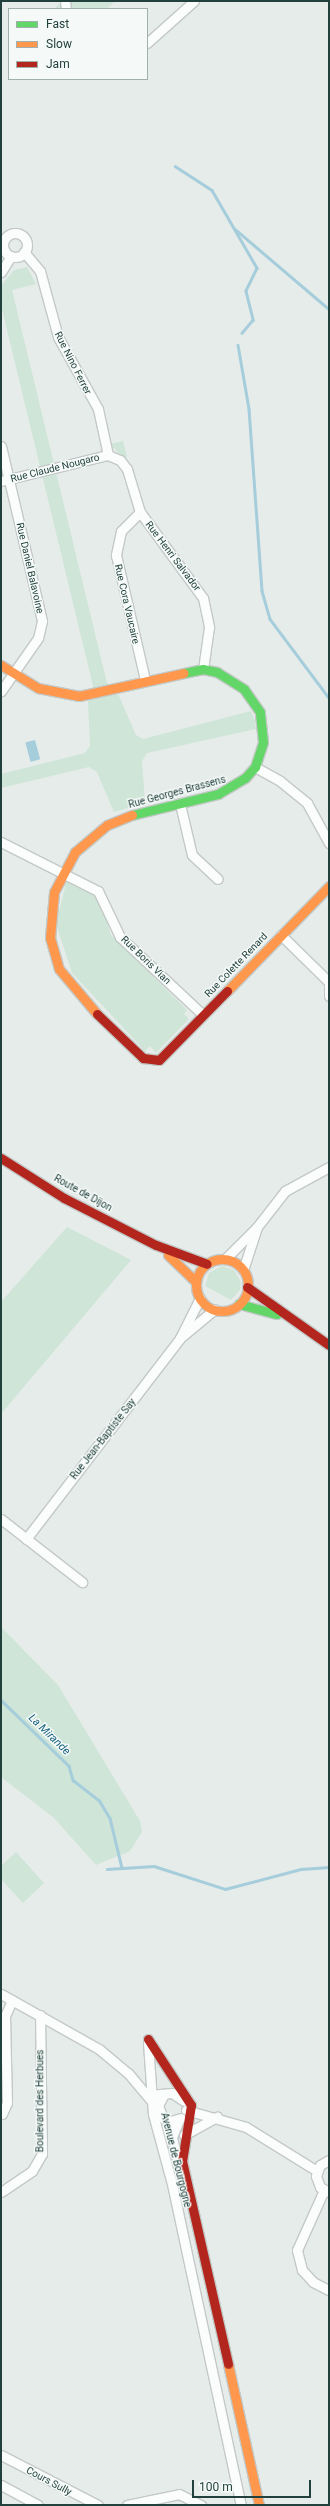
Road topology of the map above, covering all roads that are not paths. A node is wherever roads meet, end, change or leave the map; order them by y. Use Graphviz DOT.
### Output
graph roads {
  1 [pos="194,1"];
  2 [pos="148,42"];
  3 [pos="3,239"];
  4 [pos="24,252"];
  5 [pos="11,256"];
  6 [pos="1,272"];
  7 [pos="1,446"];
  8 [pos="108,455"];
  9 [pos="5,480"];
  10 [pos="140,512"];
  11 [pos="1,665"];
  12 [pos="203,669"];
  13 [pos="13,674"];
  14 [pos="145,680"];
  15 [pos="1,692"];
  16 [pos="255,767"];
  17 [pos="180,804"];
  18 [pos="1,842"];
  19 [pos="329,843"];
  20 [pos="62,872"];
  21 [pos="218,879"];
  22 [pos="329,886"];
  23 [pos="281,935"];
  24 [pos="328,981"];
  25 [pos="329,996"];
  26 [pos="203,1015"];
  27 [pos="159,1060"];
  28 [pos="1,1158"];
  29 [pos="1,1166"];
  30 [pos="329,1168"];
  31 [pos="64,1198"];
  32 [pos="257,1227"];
  33 [pos="156,1245"];
  34 [pos="225,1259"];
  35 [pos="207,1264"];
  36 [pos="243,1270"];
  37 [pos="196,1282"];
  38 [pos="247,1287"];
  39 [pos="200,1298"];
  40 [pos="239,1304"];
  41 [pos="215,1310"];
  42 [pos="294,1321"];
  43 [pos="180,1338"];
  44 [pos="329,1345"];
  45 [pos="1,1519"];
  46 [pos="26,1539"];
  47 [pos="82,1582"];
  48 [pos="1,1994"];
  49 [pos="12,2000"];
  50 [pos="40,2015"];
  51 [pos="164,2096"];
  52 [pos="155,2103"];
  53 [pos="189,2110"];
  54 [pos="2,2114"];
  55 [pos="217,2117"];
  56 [pos="179,2120"];
  57 [pos="184,2136"];
  58 [pos="329,2160"];
  59 [pos="317,2171"];
  60 [pos="326,2191"];
  61 [pos="1,2192"];
  62 [pos="329,2290"];
  63 [pos="1,2455"];
  64 [pos="1,2485"];
  65 [pos="256,2504"];
  66 [pos="38,2505"];
  67 [pos="98,2505"];
  68 [pos="127,2505"];
  69 [pos="202,2505"];
  70 [pos="241,2505"];
  71 [pos="245,2505"];
  1 -- 2 [label="street"];
  3 -- 4 [label="street"];
  3 -- 5 [label="street"];
  4 -- 5 [label="street"];
  4 -- 8 [label="street, Rue Nino Ferrer"];
  5 -- 6 [label="street"];
  7 -- 9 [label="street, Rue Daniel Balavoine"];
  8 -- 9 [label="street, Rue Claude Nougaro"];
  8 -- 10 [label="street, Rue Henri Salvador"];
  9 -- 13 [label="street, Rue Daniel Balavoine"];
  10 -- 12 [label="street, Rue Henri Salvador"];
  10 -- 14 [label="street, Rue Cora Vaucaire"];
  11 -- 13 [label="street"];
  12 -- 14 [label="street"];
  12 -- 16 [label="street"];
  13 -- 14 [label="street"];
  13 -- 15 [label="street, Rue Daniel Balavoine"];
  16 -- 17 [label="street, Rue Georges Brassens"];
  16 -- 19 [label="street"];
  17 -- 20 [label="street, Rue Georges Brassens"];
  17 -- 21 [label="street"];
  18 -- 20 [label="street, Rue Boris Vian"];
  20 -- 26 [label="street, Rue Boris Vian"];
  20 -- 27 [label="street, Rue Georges Brassens"];
  22 -- 23 [label="street, Rue Colette Renard"];
  23 -- 24 [label="street"];
  23 -- 26 [label="street, Rue Colette Renard"];
  24 -- 25 [label="street"];
  26 -- 27 [label="street, Rue Colette Renard"];
  28 -- 31 [label="street, Route de Dijon"];
  29 -- 31 [label="street"];
  30 -- 32 [label="street"];
  31 -- 33 [label="street, Route de Dijon"];
  32 -- 34 [label="street"];
  32 -- 36 [label="street"];
  33 -- 35 [label="street, Route de Dijon"];
  33 -- 37 [label="street, Route de Dijon"];
  34 -- 35 [label="street"];
  34 -- 36 [label="street"];
  35 -- 37 [label="street"];
  36 -- 38 [label="street"];
  37 -- 39 [label="street"];
  38 -- 40 [label="street"];
  38 -- 42 [label="street"];
  39 -- 41 [label="street"];
  39 -- 43 [label="street, Rue Jean-Baptiste Say"];
  40 -- 41 [label="street"];
  40 -- 42 [label="street"];
  41 -- 43 [label="street, Rue Jean-Baptiste Say"];
  42 -- 44 [label="street"];
  43 -- 46 [label="street, Rue Jean-Baptiste Say"];
  45 -- 46 [label="street"];
  46 -- 47 [label="street"];
  48 -- 49 [label="street"];
  49 -- 50 [label="street"];
  49 -- 54 [label="street"];
  50 -- 52 [label="street"];
  50 -- 61 [label="street, Boulevard des Herbues"];
  51 -- 52 [label="street"];
  51 -- 52 [label="street"];
  51 -- 53 [label="street"];
  52 -- 53 [label="street, Avenue de Bourgogne"];
  52 -- 56 [label="street"];
  52 -- 70 [label="street, Avenue de Bourgogne"];
  52 -- 71 [label="street, Avenue de Bourgogne"];
  53 -- 55 [label="street"];
  53 -- 56 [label="street, Avenue de Bourgogne"];
  53 -- 57 [label="street, Avenue de Bourgogne"];
  55 -- 57 [label="street"];
  55 -- 59 [label="street"];
  56 -- 65 [label="street, Avenue de Bourgogne"];
  57 -- 65 [label="street, Avenue de Bourgogne"];
  58 -- 59 [label="street"];
  59 -- 60 [label="street"];
  60 -- 62 [label="street"];
  63 -- 67 [label="street, Cours Sully"];
  64 -- 66 [label="street"];
  65 -- 71 [label="street"];
  68 -- 69 [label="street"];
}
